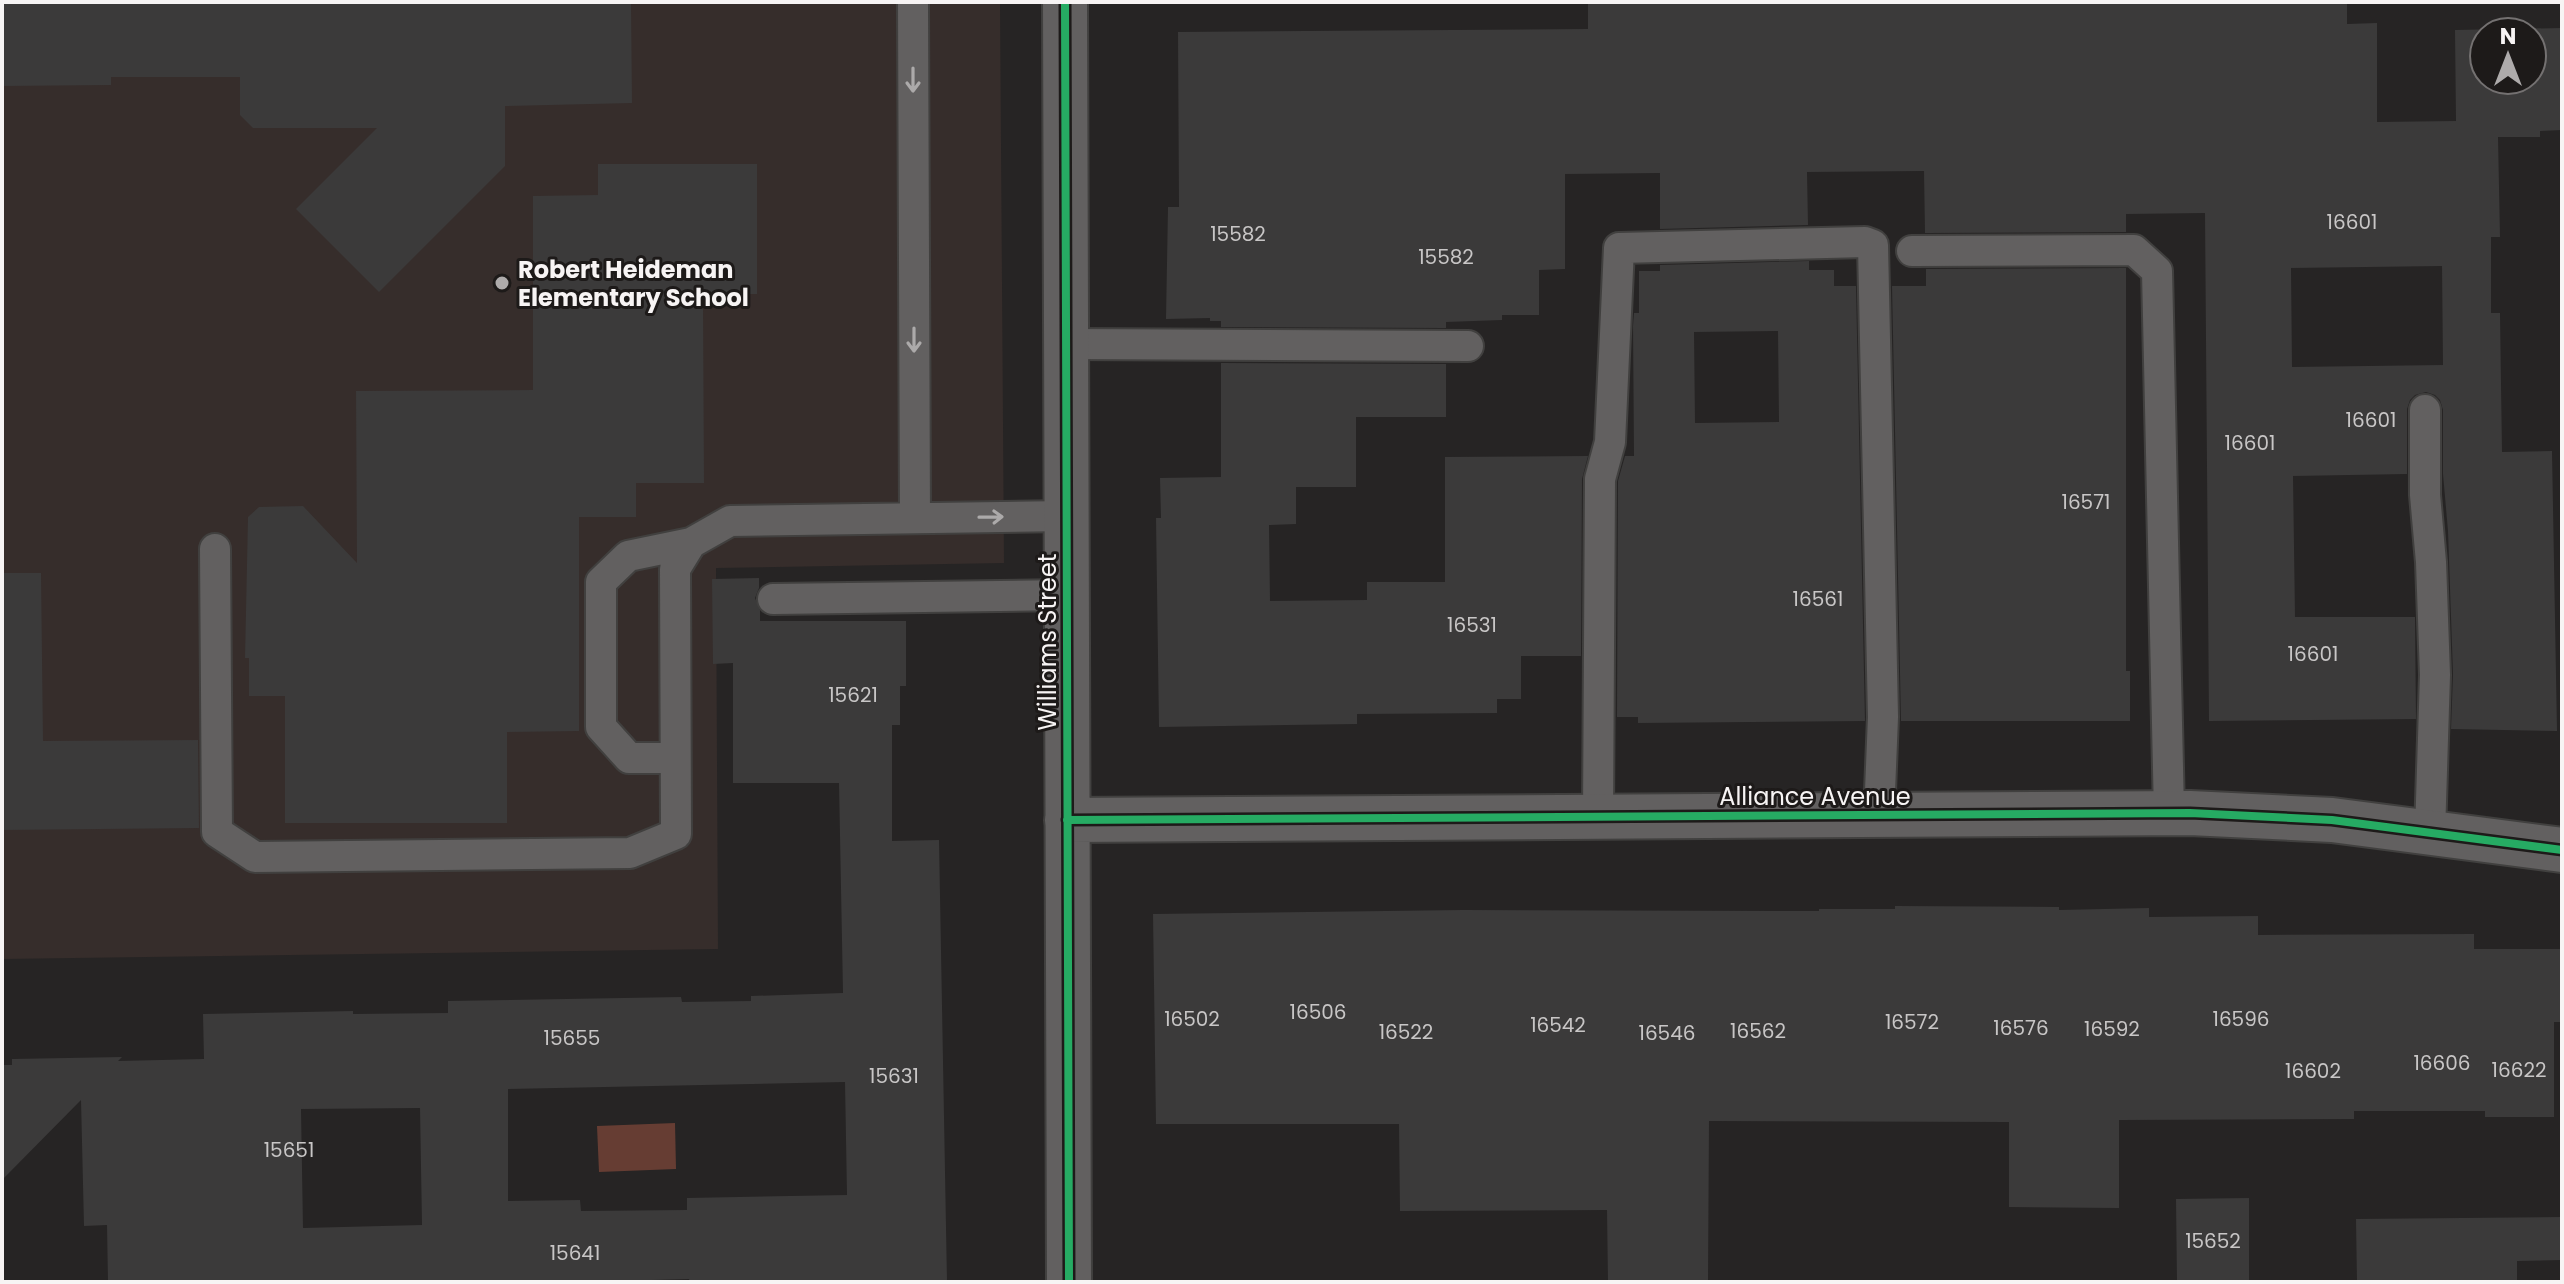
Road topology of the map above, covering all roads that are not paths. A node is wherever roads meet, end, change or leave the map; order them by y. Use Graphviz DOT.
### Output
graph roads {
  1 [pos="913,2"];
  2 [pos="1065,2"];
  3 [pos="1912,251"];
  4 [pos="1066,344"];
  5 [pos="1468,346"];
  6 [pos="2425,410"];
  7 [pos="1067,516"];
  8 [pos="915,518"];
  9 [pos="691,543"];
  10 [pos="215,549"];
  11 [pos="1067,595"];
  12 [pos="773,599"];
  13 [pos="675,758"];
  14 [pos="2169,813"];
  15 [pos="1879,816"];
  16 [pos="1598,817"];
  17 [pos="1067,820"];
  18 [pos="2430,833"];
  19 [pos="2562,850"];
  20 [pos="1069,1282"];
  1 -- 8 [label="lane, one-way"];
  2 -- 4 [label="street, Williams Street"];
  3 -- 14 [label="lane"];
  4 -- 5 [label="lane"];
  4 -- 7 [label="street, Williams Street"];
  6 -- 18 [label="lane"];
  8 -- 7 [label="lane, one-way"];
  7 -- 11 [label="street, Williams Street"];
  8 -- 9 [label="lane"];
  9 -- 13 [label="lane"];
  9 -- 13 [label="lane"];
  10 -- 13 [label="lane"];
  11 -- 12 [label="lane"];
  11 -- 17 [label="street, Williams Street"];
  14 -- 15 [label="street, Alliance Avenue"];
  14 -- 18 [label="street, Alliance Avenue"];
  15 -- 16 [label="street, Alliance Avenue"];
  15 -- 16 [label="lane"];
  16 -- 17 [label="street, Alliance Avenue"];
  17 -- 20 [label="street, Williams Street"];
  18 -- 19 [label="street, Alliance Avenue"];
}
